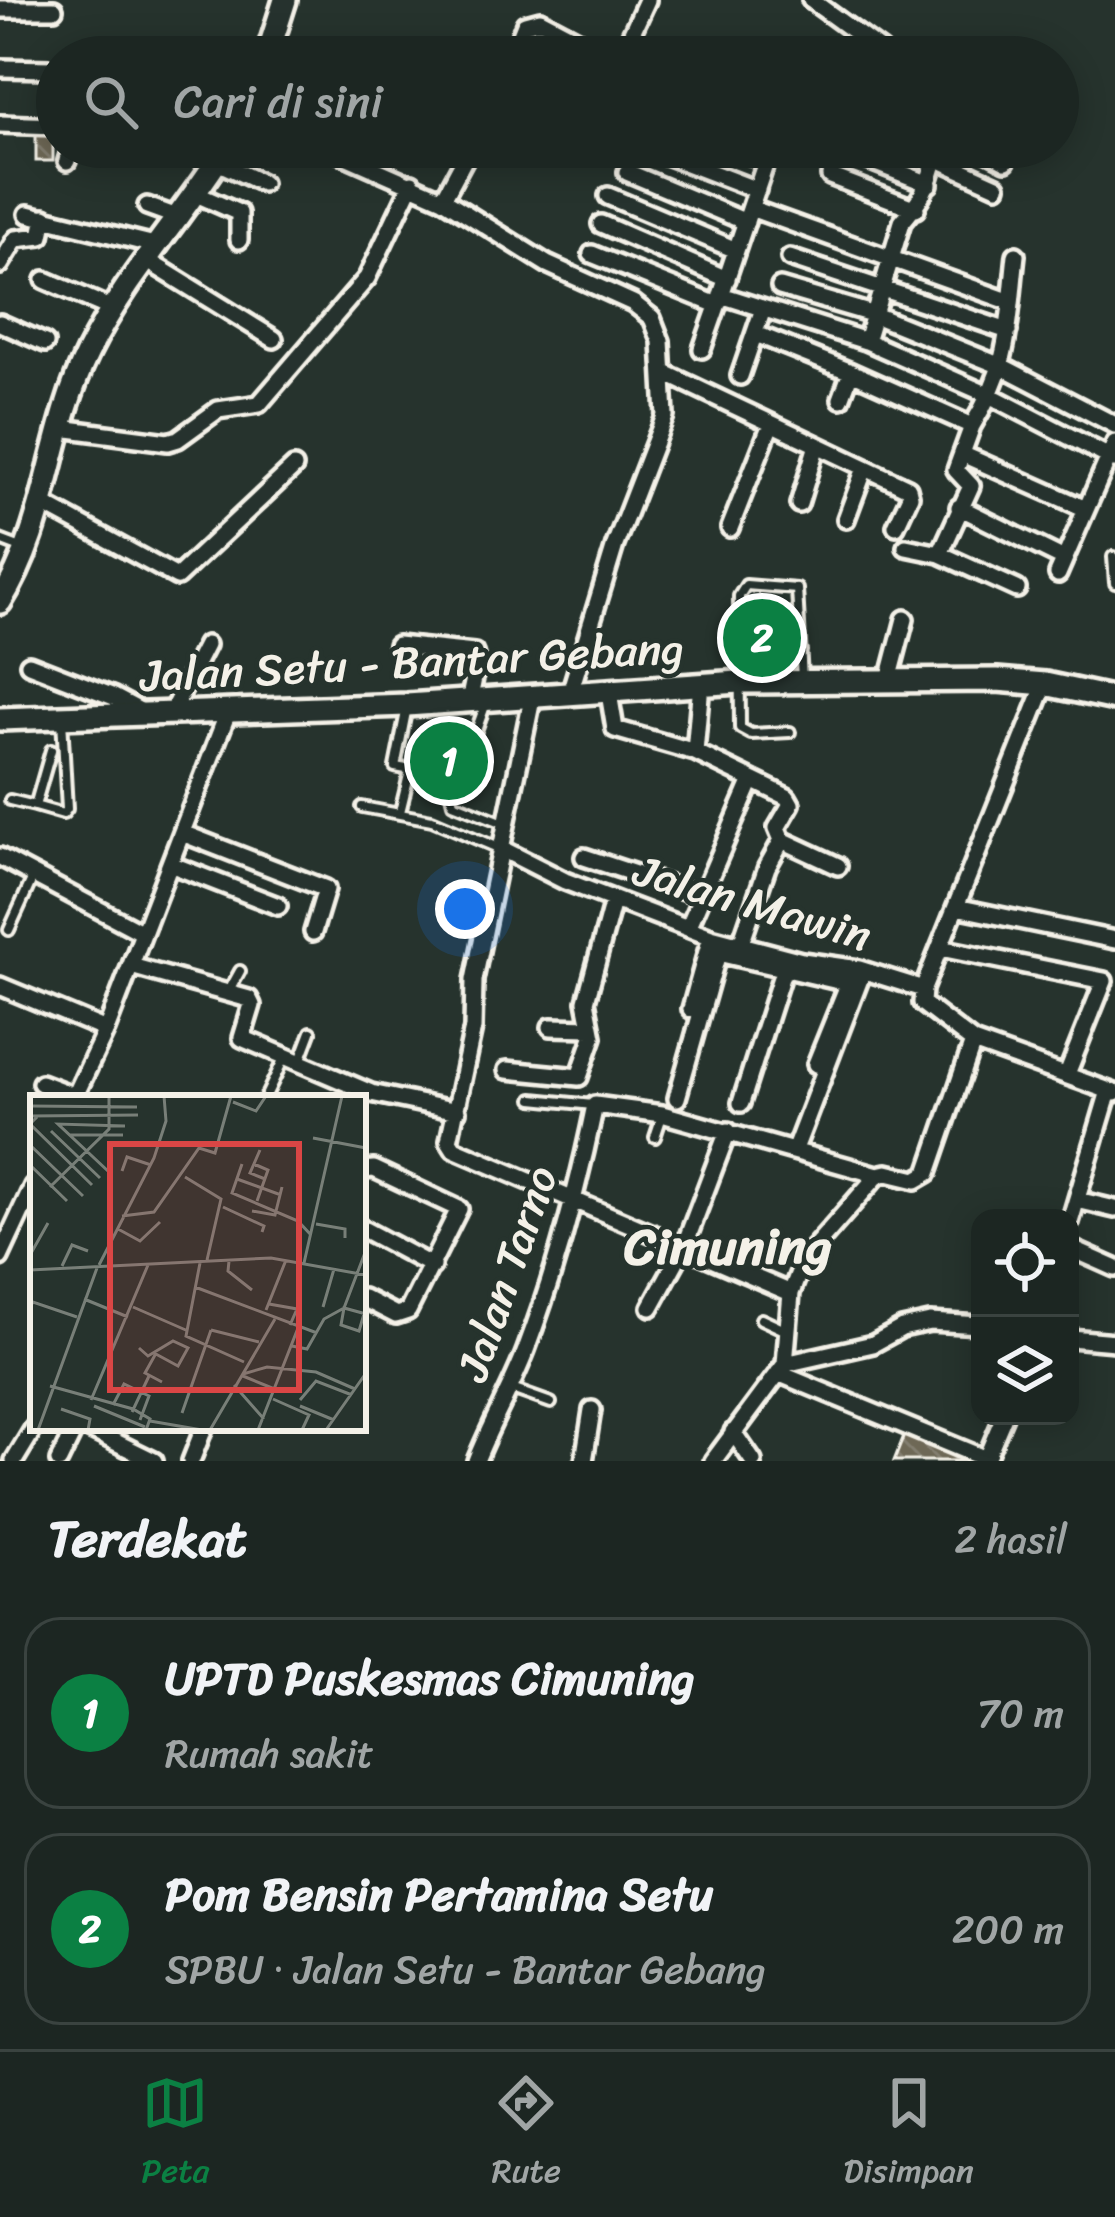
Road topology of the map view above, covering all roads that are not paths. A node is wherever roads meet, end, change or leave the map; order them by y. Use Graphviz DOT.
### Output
graph roads {
  1 [pos="285,0"];
  2 [pos="647,0"];
  3 [pos="811,0"];
  4 [pos="0,9"];
  5 [pos="54,10"];
  6 [pos="274,36"];
  7 [pos="520,36"];
  8 [pos="572,36"];
  9 [pos="630,36"];
  10 [pos="864,36"];
  11 [pos="0,68"];
  12 [pos="36,69"];
  13 [pos="0,124"];
  14 [pos="36,125"];
  15 [pos="213,168"];
  16 [pos="241,168"];
  17 [pos="376,168"];
  18 [pos="460,168"];
  19 [pos="700,168"];
  20 [pos="764,168"];
  21 [pos="832,168"];
  22 [pos="890,168"];
  23 [pos="933,168"];
  24 [pos="957,168"];
  25 [pos="628,172"];
  26 [pos="262,183"];
  27 [pos="412,183"];
  28 [pos="929,184"];
  29 [pos="997,186"];
  30 [pos="757,190"];
  31 [pos="196,194"];
  32 [pos="608,196"];
  33 [pos="443,199"];
  34 [pos="147,206"];
  35 [pos="916,208"];
  36 [pos="749,215"];
  37 [pos="180,218"];
  38 [pos="601,224"];
  39 [pos="239,240"];
  40 [pos="736,250"];
  41 [pos="153,253"];
  42 [pos="592,254"];
  43 [pos="1016,255"];
  44 [pos="892,257"];
  45 [pos="790,258"];
  46 [pos="0,265"];
  47 [pos="45,280"];
  48 [pos="882,286"];
  49 [pos="780,287"];
  50 [pos="722,293"];
  51 [pos="1011,302"];
  52 [pos="764,309"];
  53 [pos="112,310"];
  54 [pos="872,314"];
  55 [pos="0,322"];
  56 [pos="1008,331"];
  57 [pos="756,334"];
  58 [pos="274,339"];
  59 [pos="866,341"];
  60 [pos="45,343"];
  61 [pos="702,349"];
  62 [pos="1001,366"];
  63 [pos="851,372"];
  64 [pos="665,373"];
  65 [pos="740,376"];
  66 [pos="991,396"];
  67 [pos="841,399"];
  68 [pos="771,424"];
  69 [pos="972,425"];
  70 [pos="1115,425"];
  71 [pos="61,428"];
  72 [pos="817,446"];
  73 [pos="1113,453"];
  74 [pos="962,454"];
  75 [pos="294,467"];
  76 [pos="865,468"];
  77 [pos="43,504"];
  78 [pos="799,504"];
  79 [pos="958,508"];
  80 [pos="1086,509"];
  81 [pos="846,519"];
  82 [pos="896,526"];
  83 [pos="730,528"];
  84 [pos="0,540"];
  85 [pos="906,547"];
  86 [pos="28,550"];
  87 [pos="940,554"];
  88 [pos="1113,556"];
  89 [pos="1115,583"];
  90 [pos="4,587"];
  91 [pos="1017,590"];
  92 [pos="904,619"];
  93 [pos="206,645"];
  94 [pos="398,645"];
  95 [pos="738,651"];
  96 [pos="801,651"];
  97 [pos="29,664"];
  98 [pos="889,680"];
  99 [pos="739,682"];
  100 [pos="802,682"];
  101 [pos="701,684"];
  102 [pos="1045,684"];
  103 [pos="609,693"];
  104 [pos="569,696"];
  105 [pos="532,699"];
  106 [pos="1115,699"];
  107 [pos="478,701"];
  108 [pos="407,705"];
  109 [pos="228,712"];
  110 [pos="146,715"];
  111 [pos="170,715"];
  112 [pos="0,719"];
  113 [pos="62,719"];
  114 [pos="790,732"];
  115 [pos="51,750"];
  116 [pos="695,752"];
  117 [pos="410,771"];
  118 [pos="459,778"];
  119 [pos="752,780"];
  120 [pos="10,800"];
  121 [pos="35,806"];
  122 [pos="362,807"];
  123 [pos="400,812"];
  124 [pos="506,823"];
  125 [pos="182,832"];
  126 [pos="782,840"];
  127 [pos="500,848"];
  128 [pos="0,857"];
  129 [pos="584,857"];
  130 [pos="170,864"];
  131 [pos="838,866"];
  132 [pos="33,876"];
  133 [pos="702,896"];
  134 [pos="614,901"];
  135 [pos="278,906"];
  136 [pos="956,907"];
  137 [pos="688,928"];
  138 [pos="9,930"];
  139 [pos="313,932"];
  140 [pos="143,933"];
  141 [pos="711,937"];
  142 [pos="1115,940"];
  143 [pos="740,946"];
  144 [pos="940,948"];
  145 [pos="131,966"];
  146 [pos="784,968"];
  147 [pos="240,971"];
  148 [pos="856,974"];
  149 [pos="0,986"];
  150 [pos="923,988"];
  151 [pos="228,992"];
  152 [pos="551,1027"];
  153 [pos="591,1028"];
  154 [pos="106,1030"];
  155 [pos="311,1032"];
  156 [pos="973,1042"];
  157 [pos="293,1058"];
  158 [pos="507,1070"];
  159 [pos="1067,1074"];
  160 [pos="579,1077"];
  161 [pos="41,1083"];
  162 [pos="1112,1092"];
  163 [pos="70,1095"];
  164 [pos="76,1095"];
  165 [pos="267,1095"];
  166 [pos="677,1098"];
  167 [pos="533,1099"];
  168 [pos="741,1103"];
  169 [pos="595,1105"];
  170 [pos="800,1108"];
  171 [pos="457,1111"];
  172 [pos="662,1114"];
  173 [pos="728,1131"];
  174 [pos="655,1137"];
  175 [pos="795,1149"];
  176 [pos="366,1170"];
  177 [pos="878,1175"];
  178 [pos="30,1192"];
  179 [pos="1077,1200"];
  180 [pos="574,1202"];
  181 [pos="1074,1209"];
  182 [pos="1115,1209"];
  183 [pos="366,1231"];
  184 [pos="684,1247"];
  185 [pos="1079,1252"];
  186 [pos="0,1257"];
  187 [pos="432,1266"];
  188 [pos="1115,1268"];
  189 [pos="791,1293"];
  190 [pos="366,1299"];
  191 [pos="651,1307"];
  192 [pos="761,1319"];
  193 [pos="971,1324"];
  194 [pos="790,1332"];
  195 [pos="1079,1337"];
  196 [pos="1114,1338"];
  197 [pos="782,1368"];
  198 [pos="508,1387"];
  199 [pos="551,1403"];
  200 [pos="592,1410"];
  201 [pos="1000,1425"];
  202 [pos="32,1431"];
  203 [pos="74,1431"];
  204 [pos="92,1431"];
  205 [pos="203,1431"];
  206 [pos="734,1432"];
  207 [pos="128,1455"];
  208 [pos="985,1460"];
  209 [pos="14,1461"];
  210 [pos="59,1461"];
  211 [pos="154,1461"];
  212 [pos="191,1461"];
  213 [pos="476,1461"];
  214 [pos="584,1461"];
  215 [pos="713,1461"];
  216 [pos="753,1461"];
  1 -- 6 [label="main road"];
  2 -- 9 [label="street"];
  3 -- 10 [label="street"];
  4 -- 5 [label="street"];
  7 -- 8 [label="street"];
  11 -- 12 [label="street"];
  13 -- 14 [label="street"];
  15 -- 31 [label="main road"];
  16 -- 26 [label="street"];
  17 -- 27 [label="street"];
  18 -- 33 [label="street"];
  19 -- 30 [label="street"];
  20 -- 30 [label="street"];
  21 -- 35 [label="street"];
  22 -- 28 [label="street"];
  23 -- 28 [label="street"];
  24 -- 29 [label="street"];
  25 -- 36 [label="street"];
  27 -- 33 [label="street"];
  27 -- 71 [label="street"];
  28 -- 35 [label="street"];
  30 -- 36 [label="street"];
  31 -- 37 [label="main road"];
  31 -- 39 [label="street"];
  32 -- 40 [label="street"];
  33 -- 64 [label="street"];
  34 -- 37 [label="street"];
  35 -- 44 [label="street"];
  36 -- 40 [label="street"];
  36 -- 44 [label="street"];
  37 -- 41 [label="main road"];
  38 -- 50 [label="street"];
  40 -- 50 [label="street"];
  41 -- 46 [label="street"];
  41 -- 53 [label="main road"];
  41 -- 58 [label="street"];
  42 -- 50 [label="street"];
  43 -- 51 [label="street"];
  44 -- 48 [label="street"];
  44 -- 51 [label="street"];
  45 -- 48 [label="street"];
  47 -- 53 [label="street"];
  48 -- 54 [label="street"];
  48 -- 56 [label="street"];
  49 -- 54 [label="street"];
  50 -- 52 [label="street"];
  50 -- 61 [label="street"];
  51 -- 56 [label="street"];
  52 -- 57 [label="street"];
  52 -- 59 [label="street"];
  53 -- 71 [label="main road"];
  54 -- 59 [label="street"];
  54 -- 62 [label="street"];
  55 -- 60 [label="street"];
  56 -- 62 [label="street"];
  57 -- 63 [label="street"];
  57 -- 65 [label="street"];
  59 -- 66 [label="street"];
  62 -- 66 [label="street"];
  62 -- 70 [label="street"];
  63 -- 67 [label="street"];
  63 -- 69 [label="street"];
  64 -- 68 [label="street"];
  64 -- 104 [label="street"];
  66 -- 69 [label="street"];
  66 -- 73 [label="street"];
  68 -- 72 [label="street"];
  68 -- 83 [label="street"];
  69 -- 74 [label="street"];
  71 -- 77 [label="main road"];
  72 -- 76 [label="street"];
  72 -- 78 [label="street"];
  73 -- 80 [label="street"];
  74 -- 79 [label="street"];
  74 -- 80 [label="street"];
  75 -- 77 [label="street"];
  76 -- 81 [label="street"];
  76 -- 82 [label="street"];
  77 -- 86 [label="main road"];
  79 -- 80 [label="street"];
  79 -- 87 [label="street"];
  84 -- 86 [label="lane"];
  85 -- 87 [label="street"];
  86 -- 90 [label="main road"];
  87 -- 91 [label="street"];
  88 -- 89 [label="lane"];
  92 -- 98 [label="street"];
  93 -- 111 [label="street"];
  94 -- 107 [label="street"];
  95 -- 96 [label="lane"];
  95 -- 96 [label="lane"];
  95 -- 99 [label="lane"];
  96 -- 100 [label="lane"];
  97 -- 110 [label="street"];
  98 -- 100 [label="main road, Jalan Setu - Bantar Gebang"];
  98 -- 102 [label="main road, Jalan Setu - Bantar Gebang"];
  99 -- 100 [label="main road, Jalan Setu - Bantar Gebang"];
  99 -- 101 [label="main road, Jalan Setu - Bantar Gebang"];
  99 -- 114 [label="lane"];
  101 -- 103 [label="main road, Jalan Setu - Bantar Gebang"];
  101 -- 116 [label="street"];
  102 -- 106 [label="main road, Jalan Setu - Bantar Gebang"];
  102 -- 136 [label="street"];
  103 -- 104 [label="main road, Jalan Setu - Bantar Gebang"];
  103 -- 116 [label="street"];
  104 -- 105 [label="main road, Jalan Setu - Bantar Gebang"];
  105 -- 107 [label="main road, Jalan Setu - Bantar Gebang"];
  105 -- 124 [label="street"];
  107 -- 108 [label="main road, Jalan Setu - Bantar Gebang"];
  107 -- 118 [label="lane"];
  108 -- 109 [label="main road, Jalan Setu - Bantar Gebang"];
  108 -- 117 [label="lane"];
  109 -- 111 [label="main road, Jalan Setu - Bantar Gebang"];
  109 -- 125 [label="street"];
  110 -- 111 [label="main road, Jalan Setu - Bantar Gebang"];
  110 -- 113 [label="main road, Jalan Setu - Bantar Gebang"];
  112 -- 113 [label="main road, Jalan Setu - Bantar Gebang"];
  113 -- 121 [label="lane"];
  115 -- 121 [label="lane"];
  116 -- 119 [label="street"];
  117 -- 118 [label="lane"];
  117 -- 123 [label="lane"];
  118 -- 124 [label="lane"];
  119 -- 126 [label="street"];
  119 -- 133 [label="street"];
  120 -- 121 [label="lane"];
  122 -- 123 [label="lane"];
  123 -- 127 [label="lane"];
  124 -- 127 [label="street"];
  125 -- 130 [label="street"];
  125 -- 139 [label="street"];
  126 -- 131 [label="street"];
  126 -- 143 [label="street"];
  127 -- 134 [label="street, Jalan Mawin"];
  127 -- 171 [label="street"];
  128 -- 132 [label="street"];
  129 -- 133 [label="street"];
  130 -- 135 [label="street"];
  130 -- 140 [label="street"];
  132 -- 138 [label="lane"];
  132 -- 140 [label="street"];
  133 -- 137 [label="street"];
  134 -- 137 [label="street, Jalan Mawin"];
  134 -- 153 [label="street"];
  136 -- 142 [label="street"];
  136 -- 144 [label="street"];
  137 -- 141 [label="street, Jalan Mawin"];
  140 -- 145 [label="street"];
  141 -- 143 [label="street, Jalan Mawin"];
  141 -- 172 [label="street"];
  143 -- 148 [label="street, Jalan Mawin"];
  144 -- 150 [label="street"];
  144 -- 159 [label="street"];
  145 -- 151 [label="street"];
  145 -- 154 [label="street"];
  146 -- 148 [label="street"];
  146 -- 166 [label="street"];
  146 -- 168 [label="street"];
  147 -- 151 [label="lane"];
  148 -- 150 [label="street, Jalan Mawin"];
  148 -- 170 [label="street"];
  148 -- 175 [label="street"];
  149 -- 154 [label="street"];
  150 -- 156 [label="street"];
  151 -- 157 [label="street"];
  152 -- 153 [label="street"];
  153 -- 160 [label="street"];
  154 -- 164 [label="street"];
  155 -- 157 [label="lane"];
  156 -- 159 [label="street"];
  156 -- 177 [label="street"];
  157 -- 165 [label="lane"];
  157 -- 171 [label="street"];
  158 -- 160 [label="street"];
  159 -- 162 [label="street"];
  160 -- 169 [label="street"];
  161 -- 163 [label="street"];
  162 -- 179 [label="street"];
  167 -- 169 [label="lane"];
  169 -- 172 [label="street"];
  169 -- 180 [label="street, Jalan Tarno"];
  171 -- 180 [label="street"];
  172 -- 173 [label="street"];
  172 -- 174 [label="lane"];
  173 -- 175 [label="street"];
  173 -- 184 [label="street"];
  175 -- 177 [label="street"];
  176 -- 187 [label="street"];
  177 -- 189 [label="street"];
  178 -- 186 [label="street"];
  179 -- 181 [label="street"];
  179 -- 182 [label="street"];
  180 -- 184 [label="street"];
  180 -- 198 [label="street, Jalan Tarno"];
  183 -- 187 [label="street"];
  184 -- 189 [label="street"];
  184 -- 191 [label="street"];
  185 -- 188 [label="street"];
  187 -- 190 [label="street"];
  189 -- 194 [label="street"];
  192 -- 194 [label="lane"];
  193 -- 197 [label="street"];
  194 -- 197 [label="street"];
  195 -- 196 [label="street"];
  197 -- 206 [label="street"];
  197 -- 208 [label="street"];
  198 -- 199 [label="lane"];
  198 -- 213 [label="street, Jalan Tarno"];
  200 -- 214 [label="street"];
  201 -- 208 [label="street"];
  202 -- 209 [label="street"];
  203 -- 210 [label="street"];
  204 -- 207 [label="street"];
  205 -- 212 [label="street"];
  206 -- 215 [label="street"];
  206 -- 216 [label="street"];
  207 -- 211 [label="street"];
}
